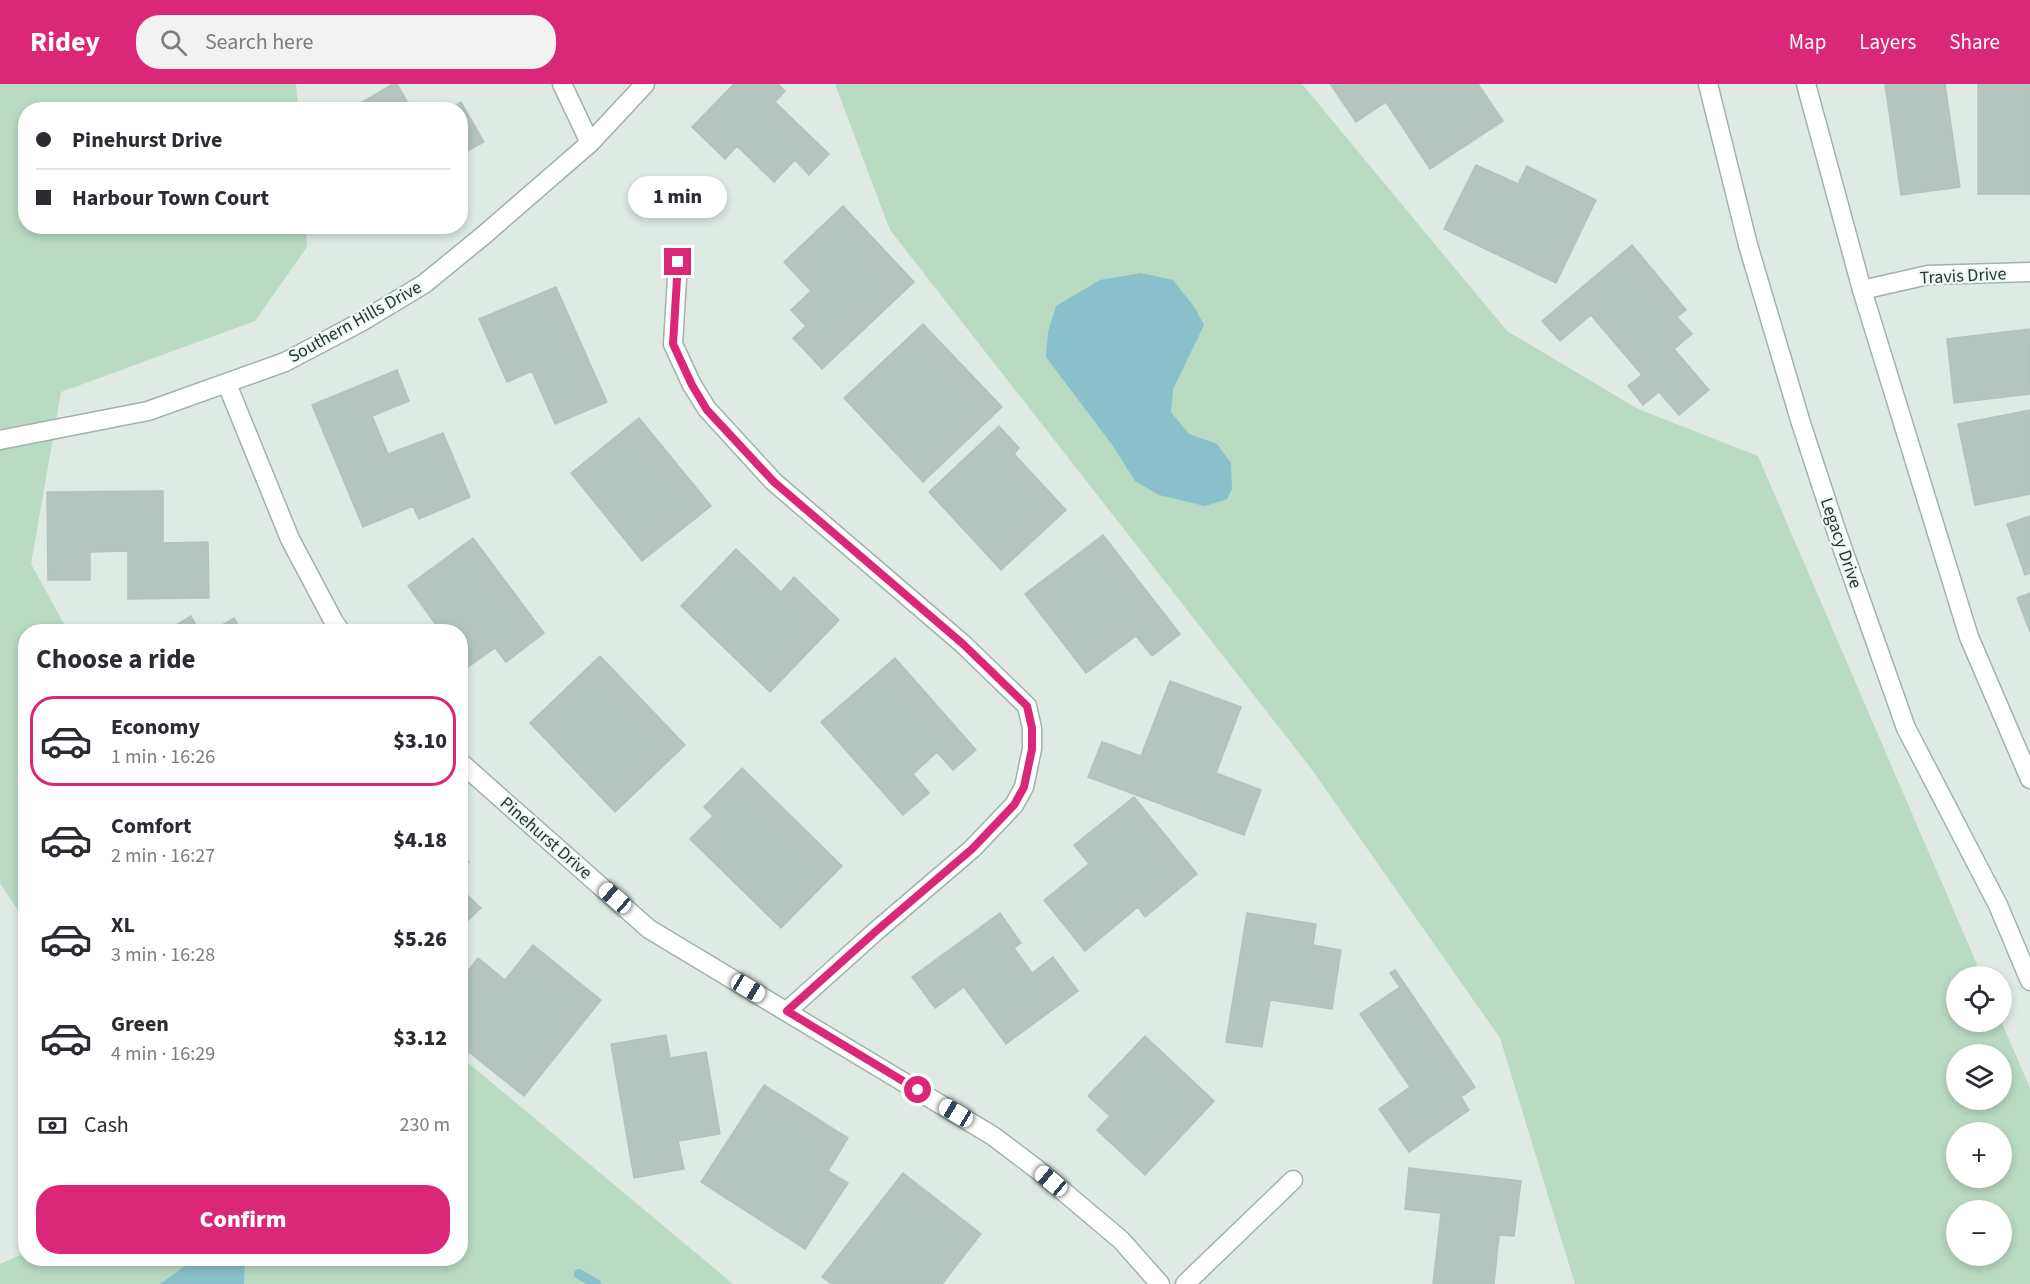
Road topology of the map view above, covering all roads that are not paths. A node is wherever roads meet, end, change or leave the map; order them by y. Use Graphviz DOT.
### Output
graph roads {
  1 [pos="562,84"];
  2 [pos="645,84"];
  3 [pos="1708,84"];
  4 [pos="1806,84"];
  5 [pos="590,143"];
  6 [pos="678,262"];
  7 [pos="2030,272"];
  8 [pos="1862,290"];
  9 [pos="227,384"];
  10 [pos="0,440"];
  11 [pos="335,624"];
  12 [pos="468,769"];
  13 [pos="2030,779"];
  14 [pos="2030,981"];
  15 [pos="787,1011"];
  16 [pos="1293,1180"];
  17 [pos="1160,1284"];
  18 [pos="1185,1284"];
  1 -- 5 [label="street"];
  2 -- 5 [label="street, Southern Hills Drive"];
  3 -- 14 [label="street, Legacy Drive"];
  4 -- 8 [label="street"];
  5 -- 9 [label="street, Southern Hills Drive"];
  6 -- 15 [label="street"];
  7 -- 8 [label="street, Travis Drive"];
  8 -- 13 [label="street"];
  9 -- 10 [label="street, Southern Hills Drive"];
  9 -- 11 [label="street"];
  12 -- 15 [label="street, Pinehurst Drive"];
  15 -- 17 [label="street, Pinehurst Drive"];
  16 -- 18 [label="street"];
}
